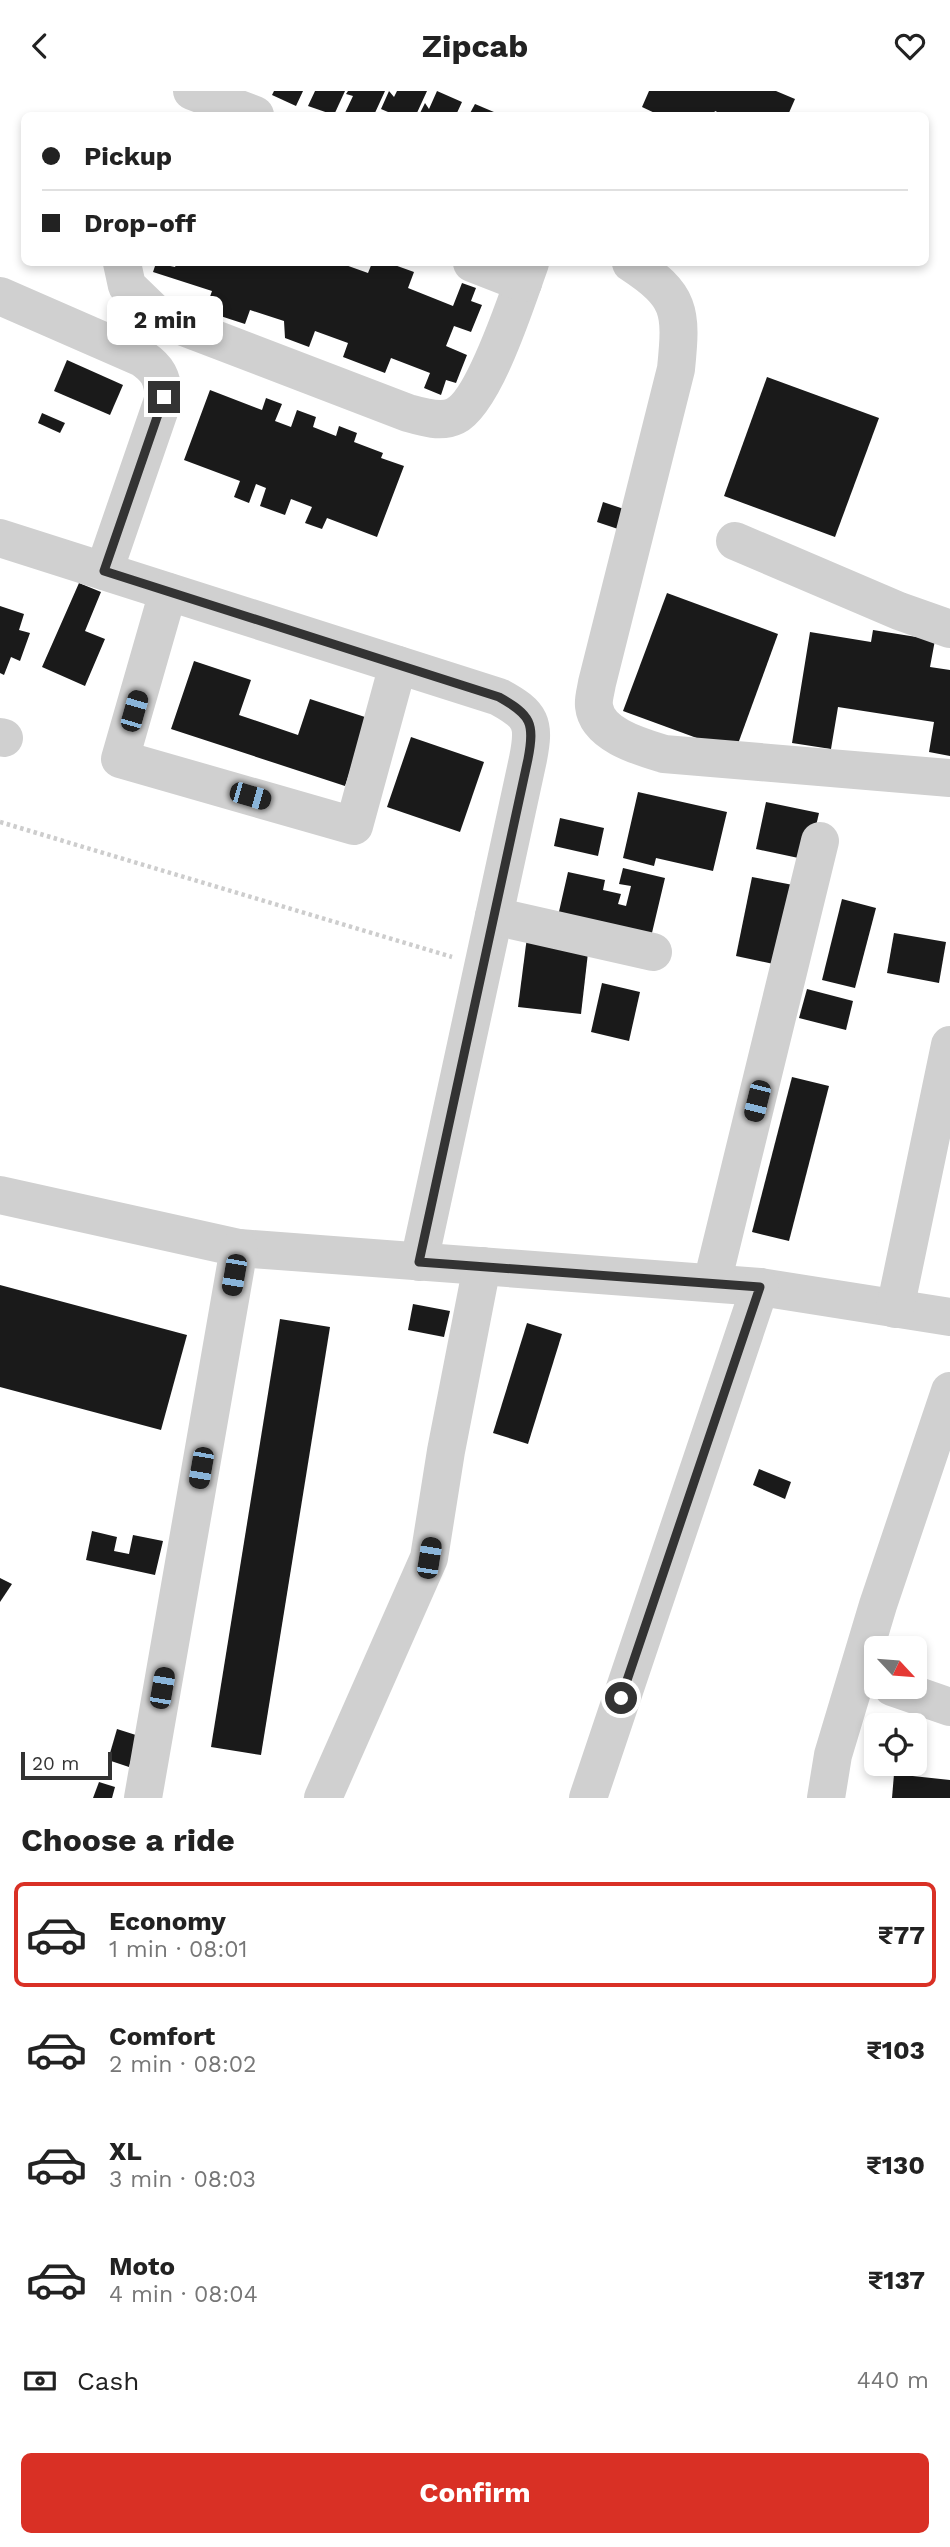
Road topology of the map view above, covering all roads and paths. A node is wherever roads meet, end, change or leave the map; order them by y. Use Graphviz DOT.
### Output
graph roads {
  1 [pos="192,91"];
  2 [pos="247,112"];
  3 [pos="123,266"];
  4 [pos="488,266"];
  5 [pos="636,266"];
  6 [pos="526,273"];
  7 [pos="0,296"];
  8 [pos="0,538"];
  9 [pos="735,541"];
  10 [pos="104,571"];
  11 [pos="168,592"];
  12 [pos="950,629"];
  13 [pos="398,665"];
  14 [pos="950,778"];
  15 [pos="0,822"];
  16 [pos="820,841"];
  17 [pos="494,916"];
  18 [pos="653,951"];
  19 [pos="483,966"];
  20 [pos="948,1061"];
  21 [pos="0,1195"];
  22 [pos="239,1248"];
  23 [pos="419,1262"];
  24 [pos="482,1266"];
  25 [pos="712,1283"];
  26 [pos="760,1287"];
  27 [pos="895,1309"];
  28 [pos="950,1317"];
  29 [pos="950,1391"];
  30 [pos="887,1636"];
  31 [pos="865,1699"];
  32 [pos="927,1699"];
  33 [pos="950,1707"];
  34 [pos="143,1798"];
  35 [pos="323,1798"];
  36 [pos="588,1798"];
  37 [pos="826,1798"];
  1 -- 2 [label="street"];
  3 -- 6 [label="street"];
  4 -- 6 [label="street"];
  5 -- 14 [label="street"];
  7 -- 10 [label="street"];
  8 -- 10 [label="street"];
  9 -- 12 [label="street"];
  10 -- 11 [label="street"];
  11 -- 13 [label="street"];
  11 -- 13 [label="street"];
  13 -- 17 [label="street"];
  15 -- 19 [label="path"];
  16 -- 25 [label="street"];
  17 -- 18 [label="street"];
  17 -- 19 [label="street"];
  19 -- 23 [label="street"];
  20 -- 27 [label="street"];
  21 -- 22 [label="street"];
  22 -- 23 [label="street"];
  22 -- 34 [label="street"];
  23 -- 24 [label="street"];
  24 -- 25 [label="street"];
  24 -- 35 [label="street"];
  25 -- 26 [label="street"];
  26 -- 27 [label="street"];
  26 -- 36 [label="street"];
  27 -- 28 [label="street"];
  29 -- 30 [label="street"];
  31 -- 37 [label="street"];
  32 -- 33 [label="street"];
}
